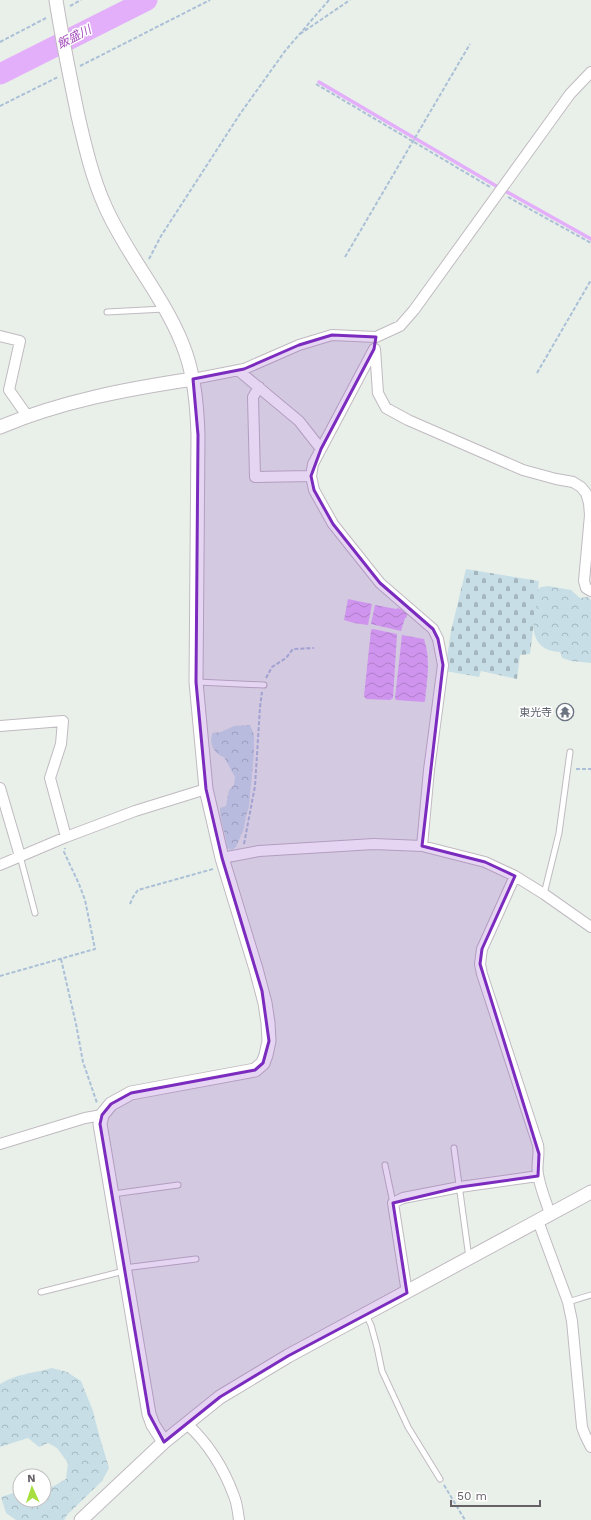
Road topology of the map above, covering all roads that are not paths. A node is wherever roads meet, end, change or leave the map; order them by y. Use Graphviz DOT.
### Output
graph roads {
  1 [pos="58,9"];
  2 [pos="590,75"];
  3 [pos="164,309"];
  4 [pos="107,312"];
  5 [pos="0,336"];
  6 [pos="376,337"];
  7 [pos="374,349"];
  8 [pos="239,371"];
  9 [pos="193,379"];
  10 [pos="259,387"];
  11 [pos="28,417"];
  12 [pos="0,427"];
  13 [pos="321,449"];
  14 [pos="310,476"];
  15 [pos="591,591"];
  16 [pos="196,682"];
  17 [pos="264,684"];
  18 [pos="0,726"];
  19 [pos="570,752"];
  20 [pos="0,788"];
  21 [pos="206,789"];
  22 [pos="66,837"];
  23 [pos="422,846"];
  24 [pos="20,856"];
  25 [pos="223,862"];
  26 [pos="0,865"];
  27 [pos="514,876"];
  28 [pos="544,894"];
  29 [pos="35,913"];
  30 [pos="591,927"];
  31 [pos="102,1115"];
  32 [pos="0,1144"];
  33 [pos="454,1148"];
  34 [pos="385,1165"];
  35 [pos="538,1176"];
  36 [pos="178,1185"];
  37 [pos="460,1187"];
  38 [pos="591,1192"];
  39 [pos="112,1194"];
  40 [pos="393,1203"];
  41 [pos="550,1214"];
  42 [pos="538,1221"];
  43 [pos="469,1258"];
  44 [pos="196,1259"];
  45 [pos="125,1270"];
  46 [pos="41,1292"];
  47 [pos="407,1292"];
  48 [pos="591,1296"];
  49 [pos="568,1302"];
  50 [pos="365,1315"];
  51 [pos="187,1424"];
  52 [pos="164,1442"];
  53 [pos="591,1446"];
  54 [pos="440,1479"];
  55 [pos="81,1520"];
  56 [pos="239,1520"];
  1 -- 3 [label="street"];
  2 -- 6 [label="street"];
  3 -- 4 [label="lane"];
  3 -- 9 [label="street"];
  5 -- 11 [label="street"];
  6 -- 7 [label="street"];
  6 -- 8 [label="street"];
  7 -- 13 [label="street"];
  7 -- 15 [label="street"];
  8 -- 9 [label="street"];
  8 -- 10 [label="street"];
  9 -- 11 [label="street"];
  9 -- 16 [label="street"];
  10 -- 13 [label="street"];
  10 -- 14 [label="street"];
  11 -- 12 [label="street"];
  13 -- 14 [label="street"];
  14 -- 23 [label="street"];
  16 -- 17 [label="lane"];
  16 -- 21 [label="street"];
  18 -- 22 [label="street"];
  19 -- 28 [label="lane"];
  20 -- 24 [label="street"];
  21 -- 22 [label="street"];
  21 -- 25 [label="street"];
  22 -- 24 [label="street"];
  23 -- 25 [label="street"];
  23 -- 27 [label="street"];
  24 -- 26 [label="street"];
  24 -- 29 [label="lane"];
  25 -- 31 [label="street"];
  27 -- 28 [label="street"];
  27 -- 35 [label="street"];
  28 -- 30 [label="street"];
  31 -- 32 [label="street"];
  31 -- 39 [label="street"];
  33 -- 37 [label="lane"];
  34 -- 40 [label="lane"];
  35 -- 37 [label="street"];
  35 -- 41 [label="street"];
  36 -- 39 [label="lane"];
  37 -- 40 [label="street"];
  37 -- 43 [label="lane"];
  38 -- 41 [label="street"];
  39 -- 45 [label="street"];
  40 -- 47 [label="street"];
  41 -- 42 [label="street"];
  42 -- 43 [label="street"];
  42 -- 49 [label="street"];
  43 -- 47 [label="street"];
  44 -- 45 [label="lane"];
  45 -- 46 [label="lane"];
  45 -- 52 [label="street"];
  47 -- 50 [label="street"];
  48 -- 49 [label="lane"];
  49 -- 53 [label="street"];
  50 -- 51 [label="street"];
  50 -- 54 [label="lane"];
  51 -- 52 [label="street"];
  51 -- 56 [label="street"];
  52 -- 55 [label="street"];
}
